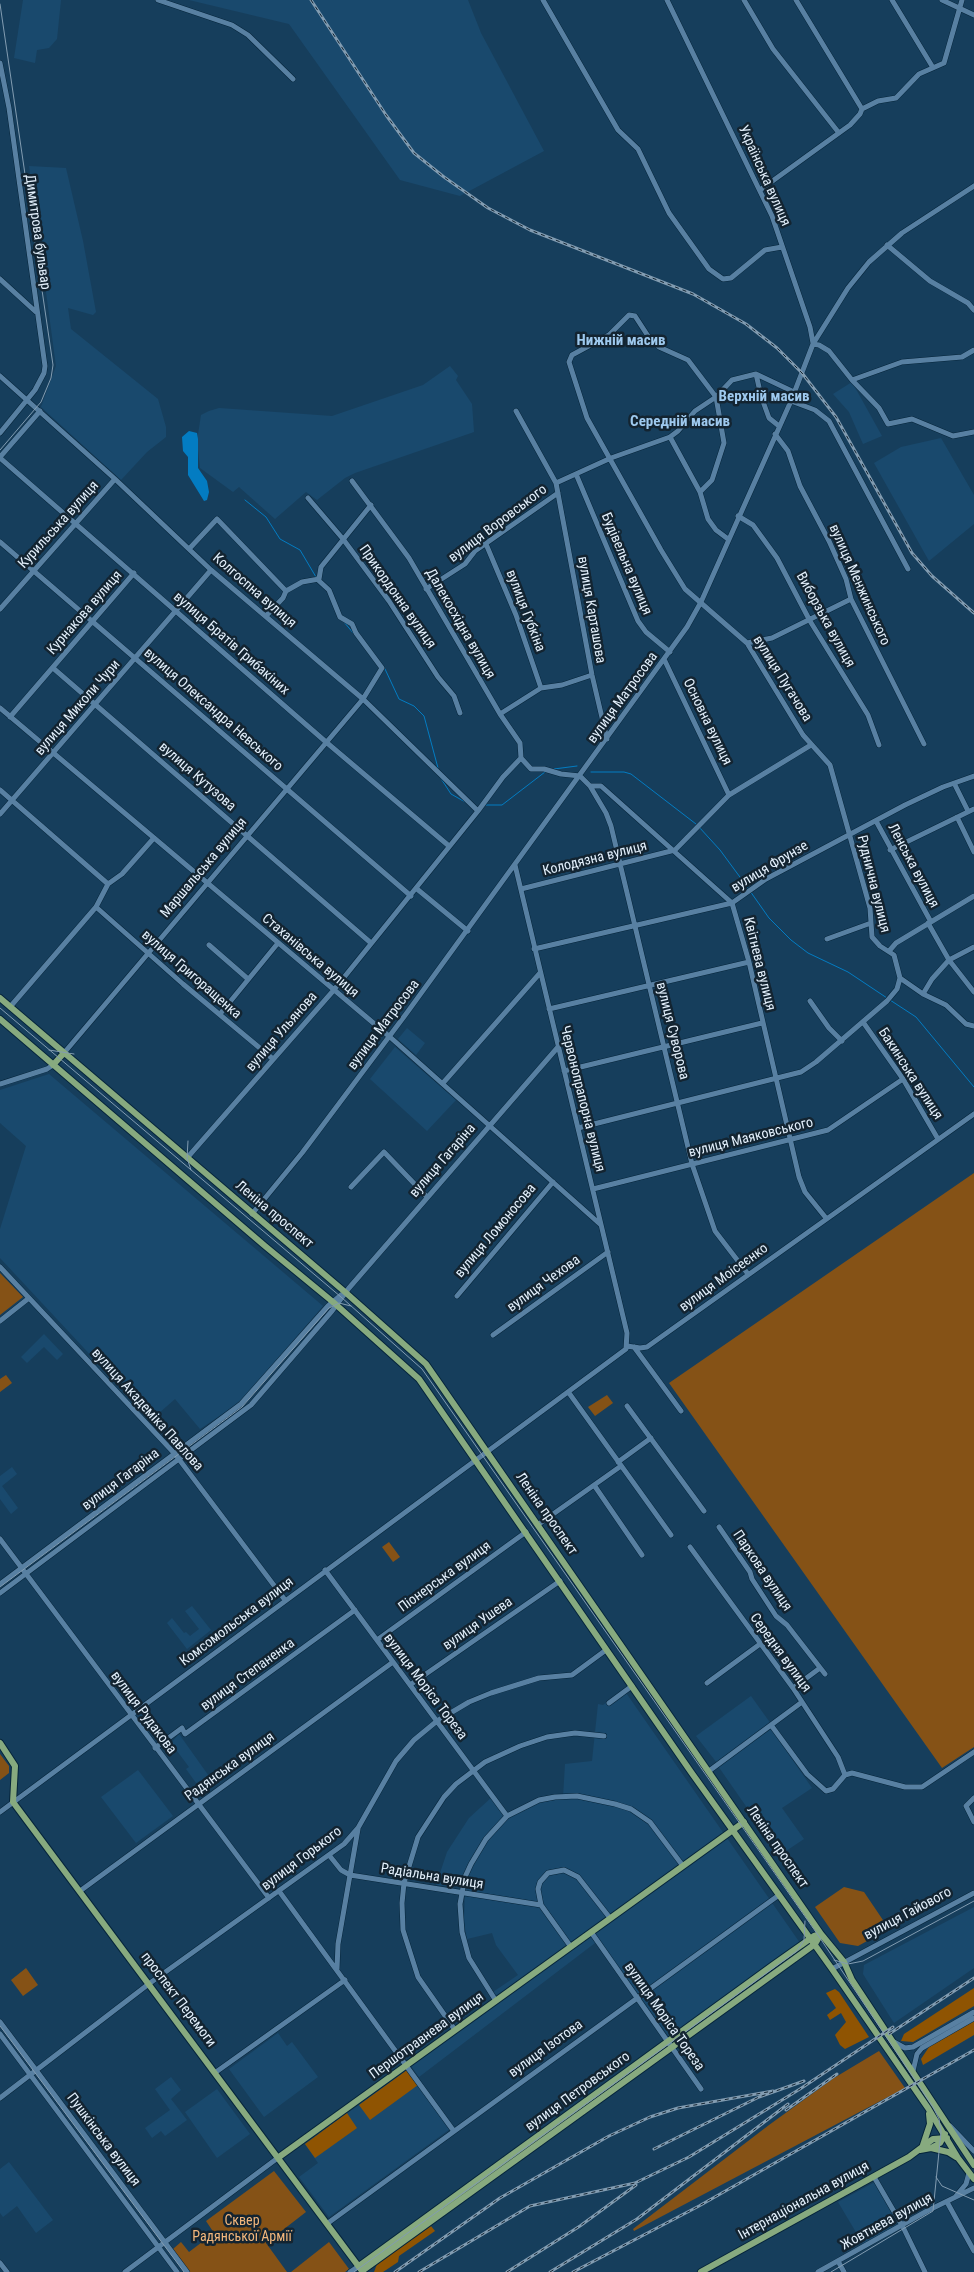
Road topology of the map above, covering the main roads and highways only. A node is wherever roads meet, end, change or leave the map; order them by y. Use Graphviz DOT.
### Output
graph roads {
  1 [pos="0,998"];
  2 [pos="0,1019"];
  3 [pos="64,1053"];
  4 [pos="53,1065"];
  5 [pos="0,1743"];
  6 [pos="744,1822"];
  7 [pos="734,1831"];
  8 [pos="821,1934"];
  9 [pos="813,1942"];
  10 [pos="928,2108"];
  11 [pos="945,2122"];
  12 [pos="944,2137"];
  13 [pos="959,2144"];
  14 [pos="931,2148"];
  15 [pos="919,2150"];
  16 [pos="279,2157"];
  17 [pos="958,2158"];
  18 [pos="974,2165"];
  19 [pos="972,2176"];
  20 [pos="361,2269"];
  21 [pos="701,2272"];
  1 -- 3 [label="main road, Леніна проспект"];
  2 -- 4 [label="main road, Леніна проспект"];
  3 -- 4 [label="main road"];
  3 -- 6 [label="main road, Леніна проспект"];
  4 -- 7 [label="main road, Леніна проспект"];
  5 -- 16 [label="main road, проспект Перемоги"];
  6 -- 7 [label="main road, Першотравнева вулиця"];
  6 -- 8 [label="main road, Леніна проспект"];
  7 -- 9 [label="main road, Леніна проспект"];
  7 -- 16 [label="main road, Першотравнева вулиця"];
  8 -- 9 [label="main road, вулиця Петровського"];
  8 -- 11 [label="main road, Леніна проспект"];
  9 -- 10 [label="main road, Леніна проспект"];
  9 -- 20 [label="main road, вулиця Петровського"];
  10 -- 12 [label="main road, Леніна проспект"];
  10 -- 15 [label="main road"];
  11 -- 12 [label="main road"];
  11 -- 13 [label="main road, Леніна проспект"];
  12 -- 13 [label="main road"];
  12 -- 14 [label="main road"];
  12 -- 15 [label="main road, Інтернаціональна вулиця"];
  12 -- 17 [label="main road, Леніна проспект"];
  13 -- 18 [label="main road, Леніна проспект"];
  14 -- 15 [label="main road, Інтернаціональна вулиця"];
  14 -- 17 [label="main road, Інтернаціональна вулиця"];
  15 -- 21 [label="main road, Інтернаціональна вулиця"];
  16 -- 20 [label="main road, проспект Перемоги"];
  17 -- 19 [label="main road, Леніна проспект"];
}
